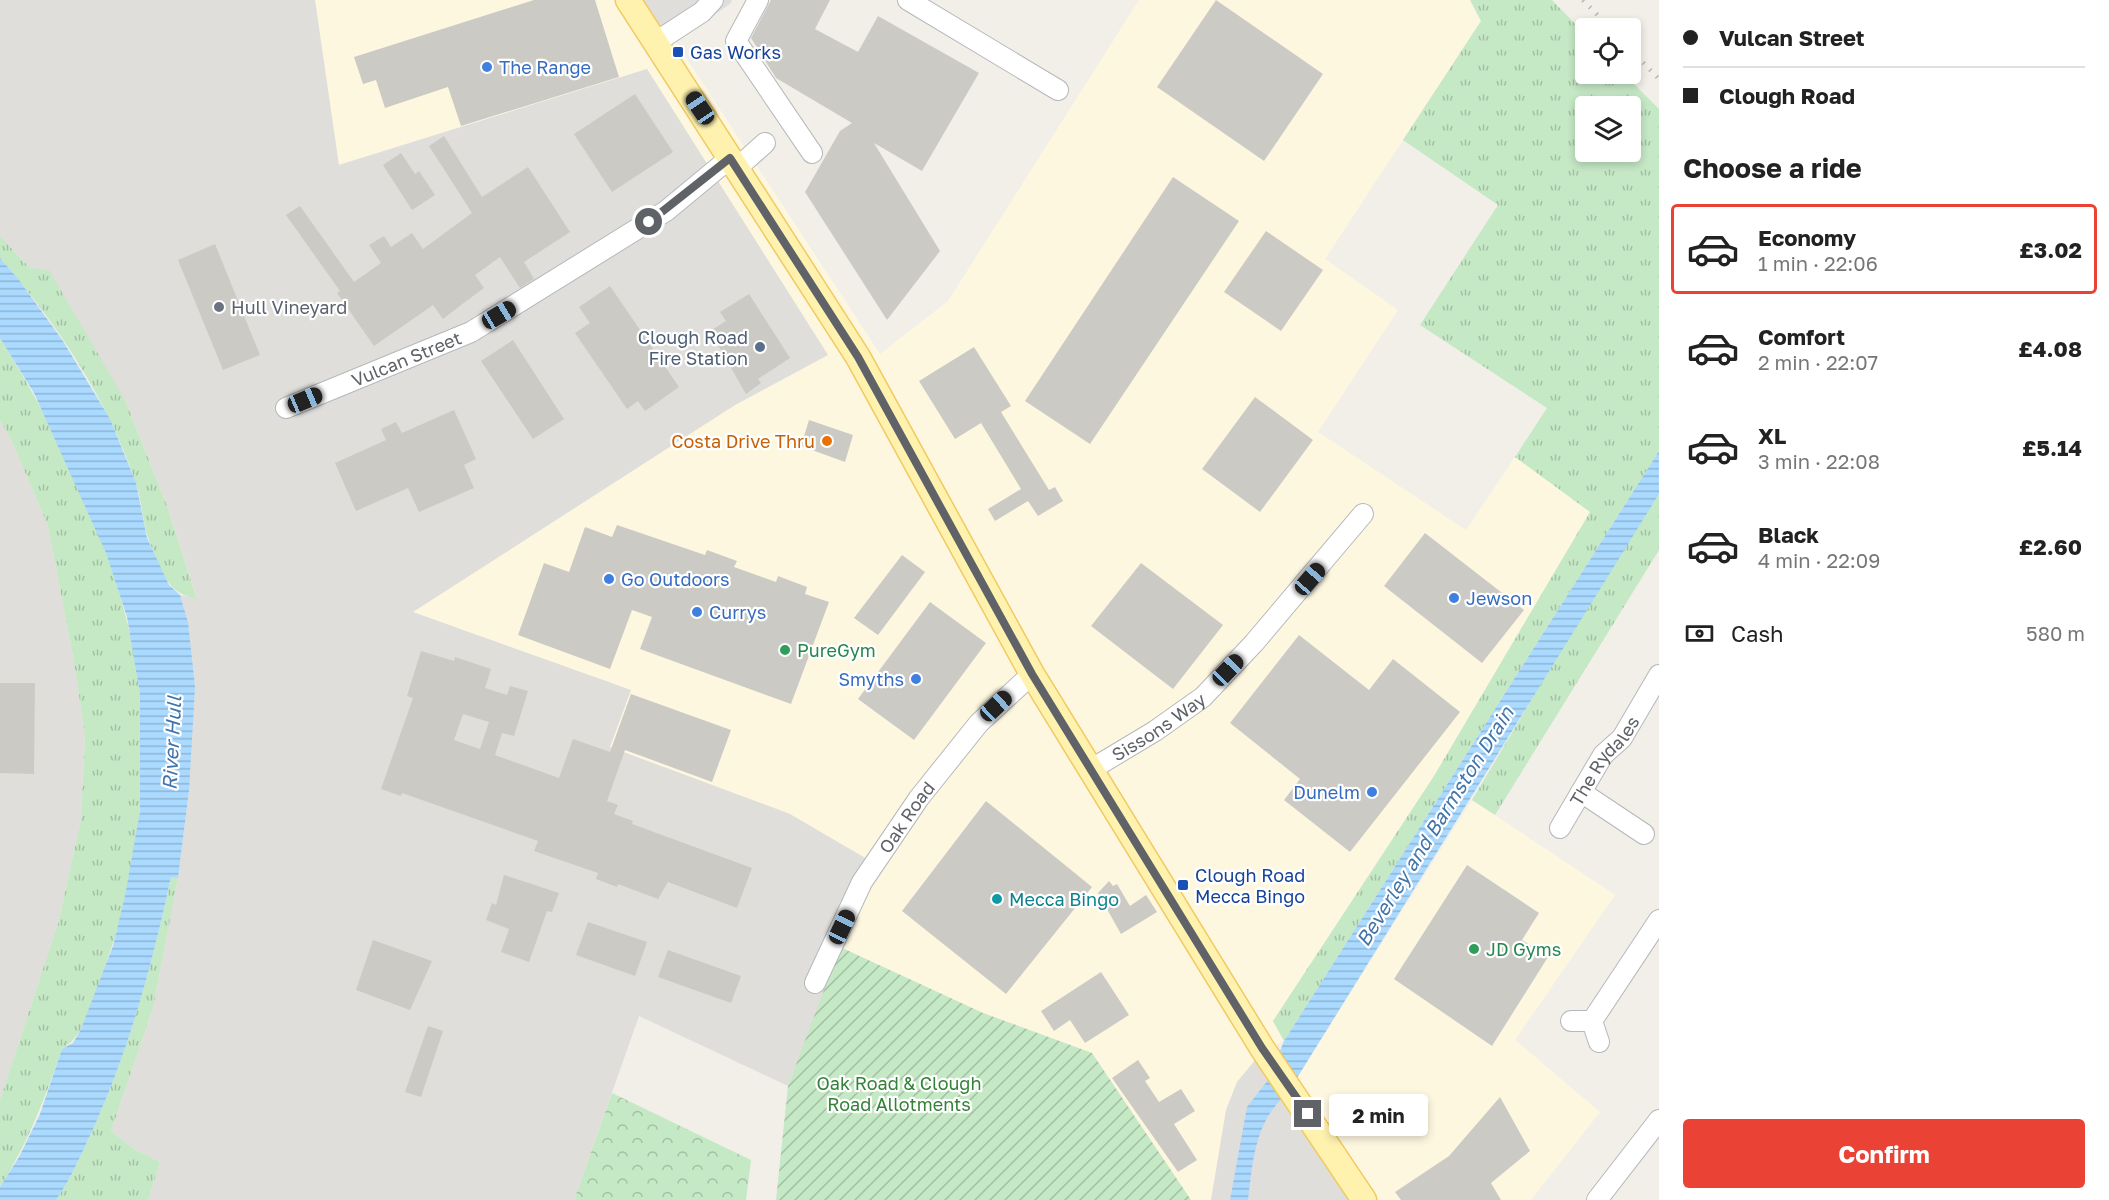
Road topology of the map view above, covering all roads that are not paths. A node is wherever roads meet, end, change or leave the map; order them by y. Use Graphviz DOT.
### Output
graph roads {
  1 [pos="628,0"];
  2 [pos="713,0"];
  3 [pos="758,0"];
  4 [pos="908,0"];
  5 [pos="656,42"];
  6 [pos="1058,90"];
  7 [pos="765,142"];
  8 [pos="812,153"];
  9 [pos="733,163"];
  10 [pos="286,408"];
  11 [pos="1363,514"];
  12 [pos="1032,674"];
  13 [pos="1659,675"];
  14 [pos="1654,696"];
  15 [pos="1090,770"];
  16 [pos="1581,792"];
  17 [pos="1560,828"];
  18 [pos="1644,834"];
  19 [pos="1659,920"];
  20 [pos="815,983"];
  21 [pos="1571,1021"];
  22 [pos="1592,1021"];
  23 [pos="1599,1042"];
  24 [pos="1659,1120"];
  25 [pos="1364,1200"];
  26 [pos="1597,1200"];
  1 -- 5 [label="main road"];
  2 -- 5 [label="street"];
  3 -- 8 [label="street"];
  4 -- 6 [label="street"];
  5 -- 9 [label="main road"];
  7 -- 9 [label="street, Vulcan Street"];
  9 -- 10 [label="street, Vulcan Street"];
  9 -- 12 [label="main road"];
  11 -- 15 [label="street, Sissons Way"];
  12 -- 15 [label="main road"];
  12 -- 20 [label="street, Oak Road"];
  13 -- 14 [label="street, The Rydales"];
  14 -- 16 [label="street, The Rydales"];
  15 -- 25 [label="main road"];
  16 -- 17 [label="street, The Rydales"];
  16 -- 18 [label="street"];
  19 -- 22 [label="street"];
  21 -- 22 [label="street"];
  22 -- 23 [label="street"];
  24 -- 26 [label="street"];
}
